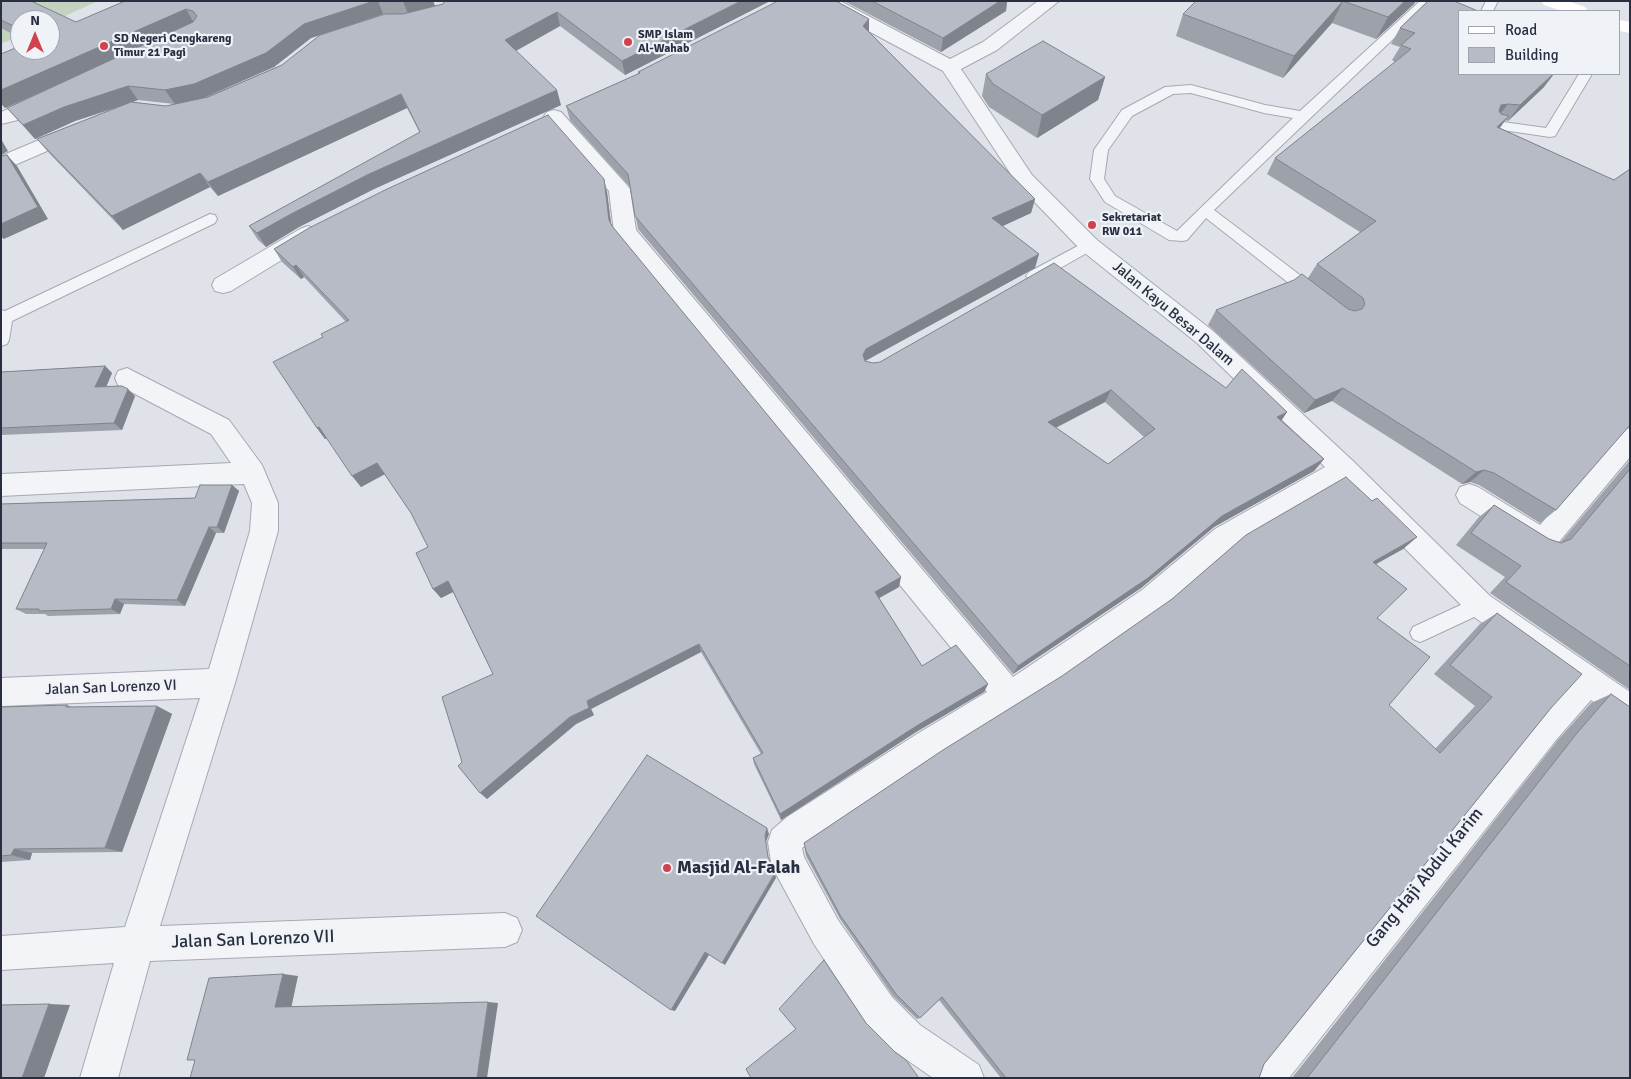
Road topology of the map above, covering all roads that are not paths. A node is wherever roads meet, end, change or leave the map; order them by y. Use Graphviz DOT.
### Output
graph roads {
  1 [pos="826,1"];
  2 [pos="1050,1"];
  3 [pos="1426,1"];
  4 [pos="1550,1"];
  5 [pos="1576,10"];
  6 [pos="950,67"];
  7 [pos="1583,75"];
  8 [pos="63,92"];
  9 [pos="555,116"];
  10 [pos="1303,116"];
  11 [pos="1,118"];
  12 [pos="92,124"];
  13 [pos="1496,125"];
  14 [pos="1,164"];
  15 [pos="1205,210"];
  16 [pos="210,219"];
  17 [pos="324,226"];
  18 [pos="1089,245"];
  19 [pos="223,284"];
  20 [pos="1018,285"];
  21 [pos="1330,306"];
  22 [pos="3,317"];
  23 [pos="1,340"];
  24 [pos="127,378"];
  25 [pos="1630,438"];
  26 [pos="1344,469"];
  27 [pos="253,473"];
  28 [pos="1,485"];
  29 [pos="1469,495"];
  30 [pos="1480,604"];
  31 [pos="1420,633"];
  32 [pos="1588,681"];
  33 [pos="220,683"];
  34 [pos="1,692"];
  35 [pos="1009,695"];
  36 [pos="1630,710"];
  37 [pos="505,930"];
  38 [pos="137,944"];
  39 [pos="1,953"];
  40 [pos="99,1078"];
  41 [pos="966,1078"];
  42 [pos="1265,1078"];
  1 -- 6 [label="street, Jalan Kayu Besar Dalam"];
  2 -- 6 [label="street"];
  3 -- 10 [label="lane"];
  4 -- 5 [label="main road"];
  6 -- 18 [label="street, Jalan Kayu Besar Dalam"];
  7 -- 13 [label="lane"];
  8 -- 11 [label="street"];
  9 -- 35 [label="street"];
  10 -- 15 [label="lane"];
  10 -- 15 [label="lane"];
  12 -- 14 [label="street"];
  15 -- 21 [label="lane"];
  16 -- 22 [label="lane"];
  17 -- 19 [label="street"];
  18 -- 20 [label="lane"];
  18 -- 26 [label="street, Jalan Kayu Besar Dalam"];
  22 -- 23 [label="lane"];
  24 -- 27 [label="street"];
  25 -- 29 [label="street"];
  26 -- 30 [label="street, Jalan Kayu Besar Dalam"];
  26 -- 35 [label="street"];
  27 -- 28 [label="street"];
  27 -- 33 [label="street"];
  30 -- 31 [label="lane"];
  30 -- 32 [label="street, Jalan Kayu Besar Dalam"];
  32 -- 36 [label="street, Jalan Kayu Besar Dalam"];
  32 -- 42 [label="street, Gang Haji Abdul Karim"];
  33 -- 34 [label="street, Jalan San Lorenzo VI"];
  33 -- 38 [label="street"];
  35 -- 41 [label="street"];
  37 -- 38 [label="street, Jalan San Lorenzo VII"];
  38 -- 39 [label="street, Jalan San Lorenzo VII"];
  38 -- 40 [label="street"];
}
